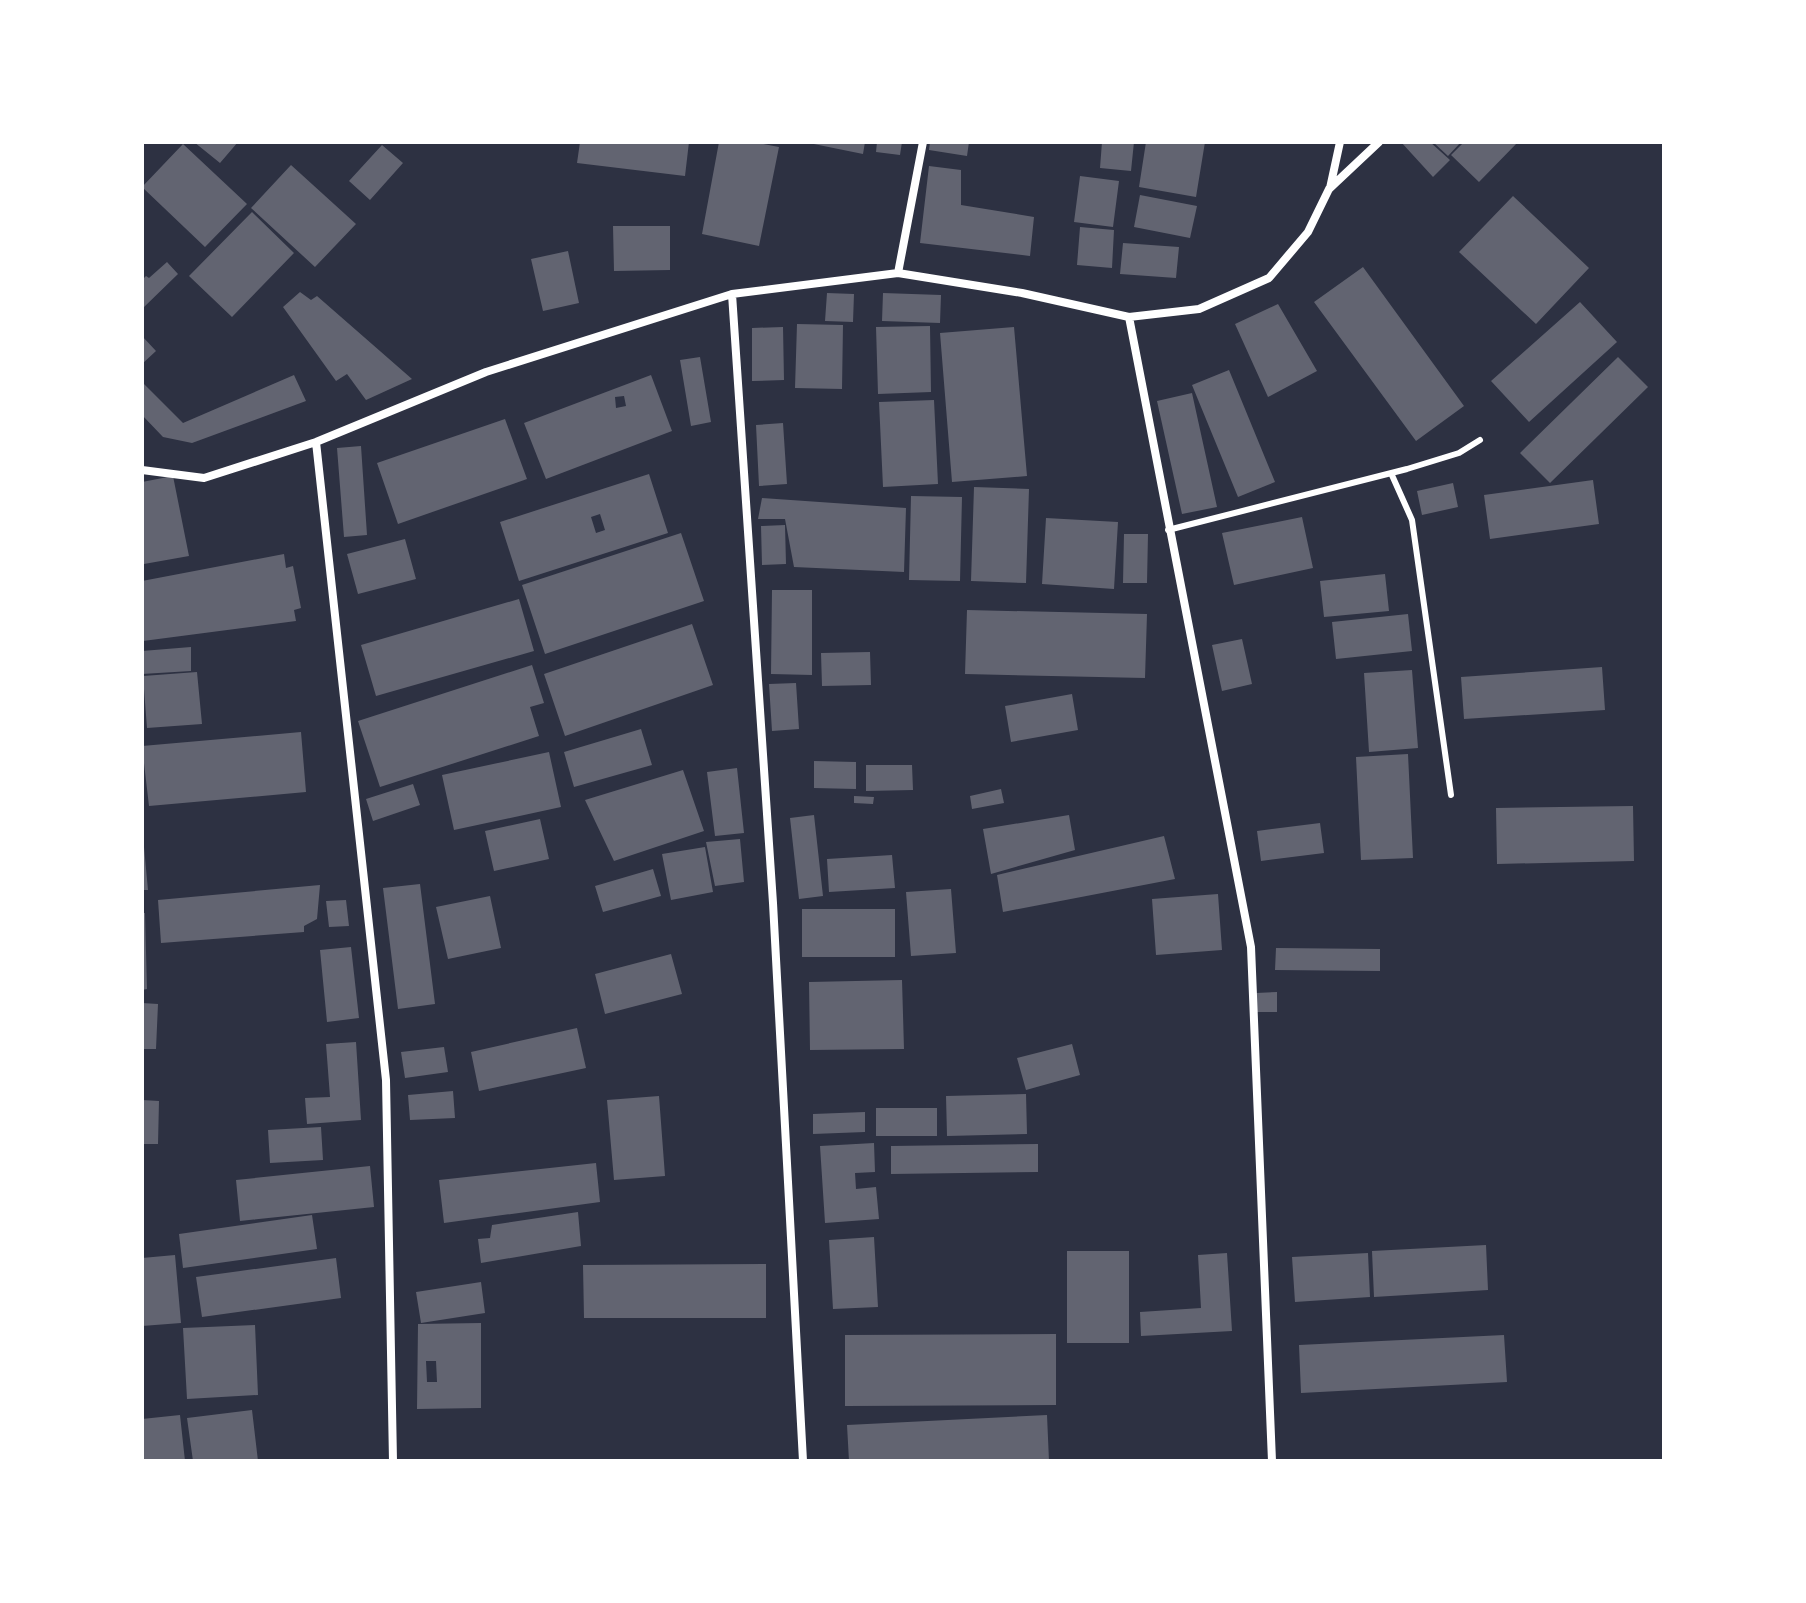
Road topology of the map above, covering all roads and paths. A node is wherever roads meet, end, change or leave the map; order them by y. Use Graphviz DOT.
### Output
graph roads {
  1 [pos="923,142"];
  2 [pos="1340,142"];
  3 [pos="1379,142"];
  4 [pos="1329,189"];
  5 [pos="898,273"];
  6 [pos="732,294"];
  7 [pos="1129,317"];
  8 [pos="1480,440"];
  9 [pos="316,442"];
  10 [pos="142,469"];
  11 [pos="1391,473"];
  12 [pos="1168,530"];
  13 [pos="1451,795"];
  14 [pos="393,1461"];
  15 [pos="803,1461"];
  16 [pos="1272,1461"];
  1 -- 5 [label="street"];
  2 -- 4 [label="street"];
  3 -- 4 [label="street"];
  4 -- 7 [label="street"];
  5 -- 6 [label="street"];
  5 -- 7 [label="street"];
  6 -- 9 [label="street"];
  6 -- 15 [label="street"];
  7 -- 12 [label="street"];
  8 -- 11 [label="lane"];
  9 -- 10 [label="street"];
  9 -- 14 [label="street"];
  11 -- 12 [label="lane"];
  11 -- 13 [label="lane"];
  12 -- 16 [label="street"];
}
